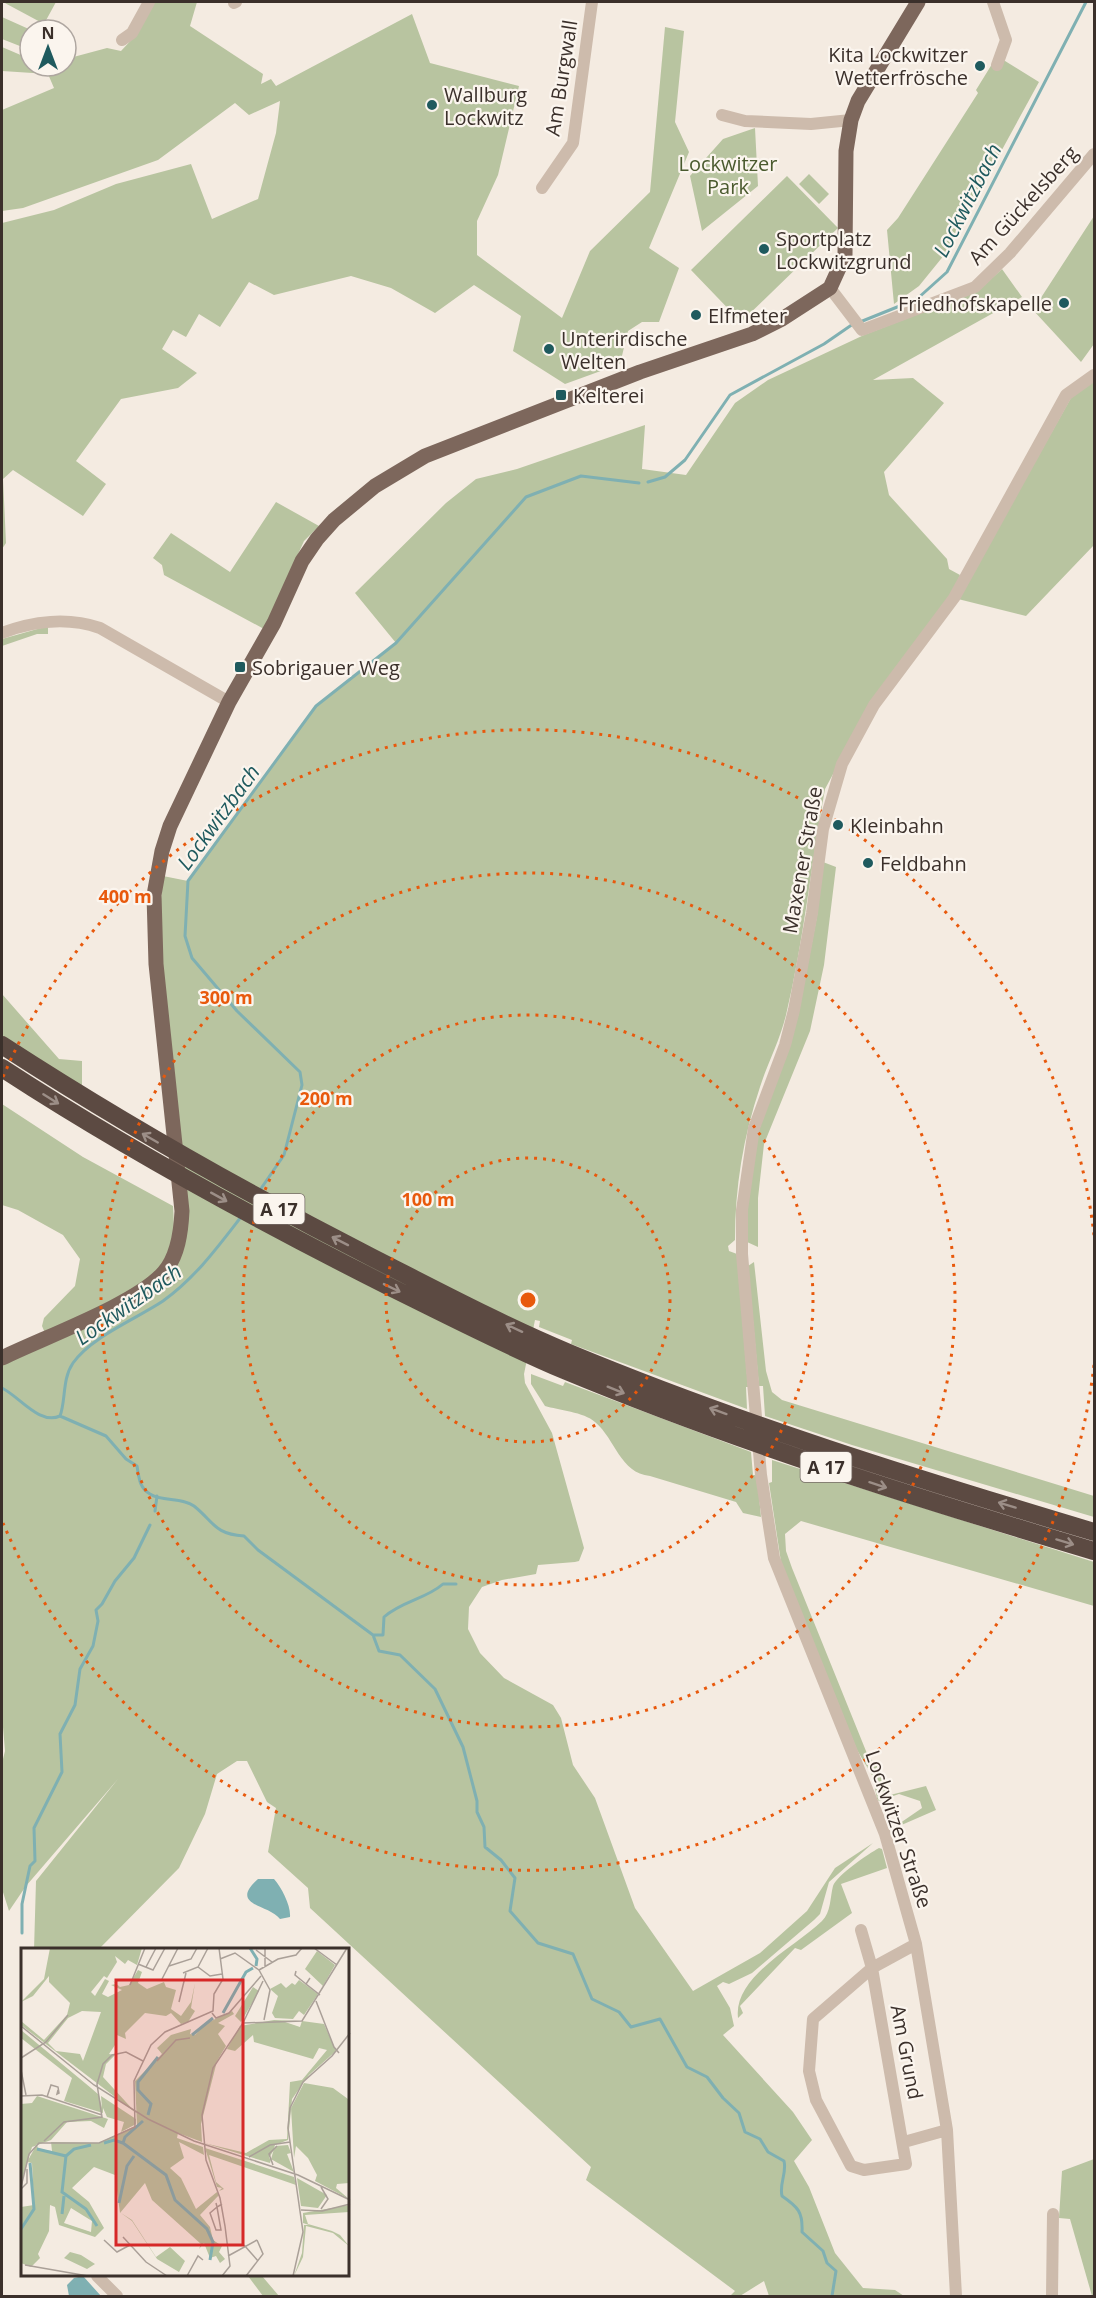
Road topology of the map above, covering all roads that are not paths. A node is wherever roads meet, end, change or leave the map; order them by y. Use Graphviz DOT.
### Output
graph roads {
  1 [pos="149,2"];
  2 [pos="592,2"];
  3 [pos="918,2"];
  4 [pos="993,2"];
  5 [pos="122,40"];
  6 [pos="998,65"];
  7 [pos="722,115"];
  8 [pos="851,120"];
  9 [pos="1095,154"];
  10 [pos="542,188"];
  11 [pos="830,288"];
  12 [pos="1095,375"];
  13 [pos="2,633"];
  14 [pos="229,702"];
  15 [pos="2,1046"];
  16 [pos="2,1068"];
  17 [pos="2,1358"];
  18 [pos="565,1360"];
  19 [pos="753,1386"];
  20 [pos="1091,1530"];
  21 [pos="1095,1551"];
  22 [pos="861,1930"];
  23 [pos="916,1944"];
  24 [pos="872,1968"];
  25 [pos="947,2130"];
  26 [pos="904,2142"];
  27 [pos="1053,2214"];
  28 [pos="98,2277"];
  29 [pos="116,2296"];
  30 [pos="956,2296"];
  31 [pos="1052,2296"];
  1 -- 5 [label="street"];
  2 -- 10 [label="street, Am Burgwall"];
  3 -- 8 [label="main road"];
  4 -- 6 [label="street"];
  7 -- 8 [label="street"];
  8 -- 11 [label="main road"];
  9 -- 11 [label="street, Am Gückelsberg"];
  11 -- 14 [label="main road"];
  12 -- 19 [label="street, Maxener Straße"];
  13 -- 14 [label="street"];
  14 -- 17 [label="main road"];
  18 -- 15 [label="highway, A 17, one-way"];
  16 -- 18 [label="highway, A 17, one-way"];
  20 -- 18 [label="highway, A 17, one-way"];
  18 -- 21 [label="highway, A 17, one-way"];
  19 -- 23 [label="street, Lockwitzer Straße"];
  22 -- 24 [label="street, Am Grund"];
  23 -- 24 [label="street, Am Grund"];
  23 -- 25 [label="street, Lockwitzer Straße"];
  24 -- 26 [label="street, Am Grund"];
  24 -- 26 [label="street, Am Grund"];
  25 -- 26 [label="street"];
  25 -- 30 [label="street, Lockwitzer Straße"];
  27 -- 31 [label="street"];
  28 -- 29 [label="street"];
}
